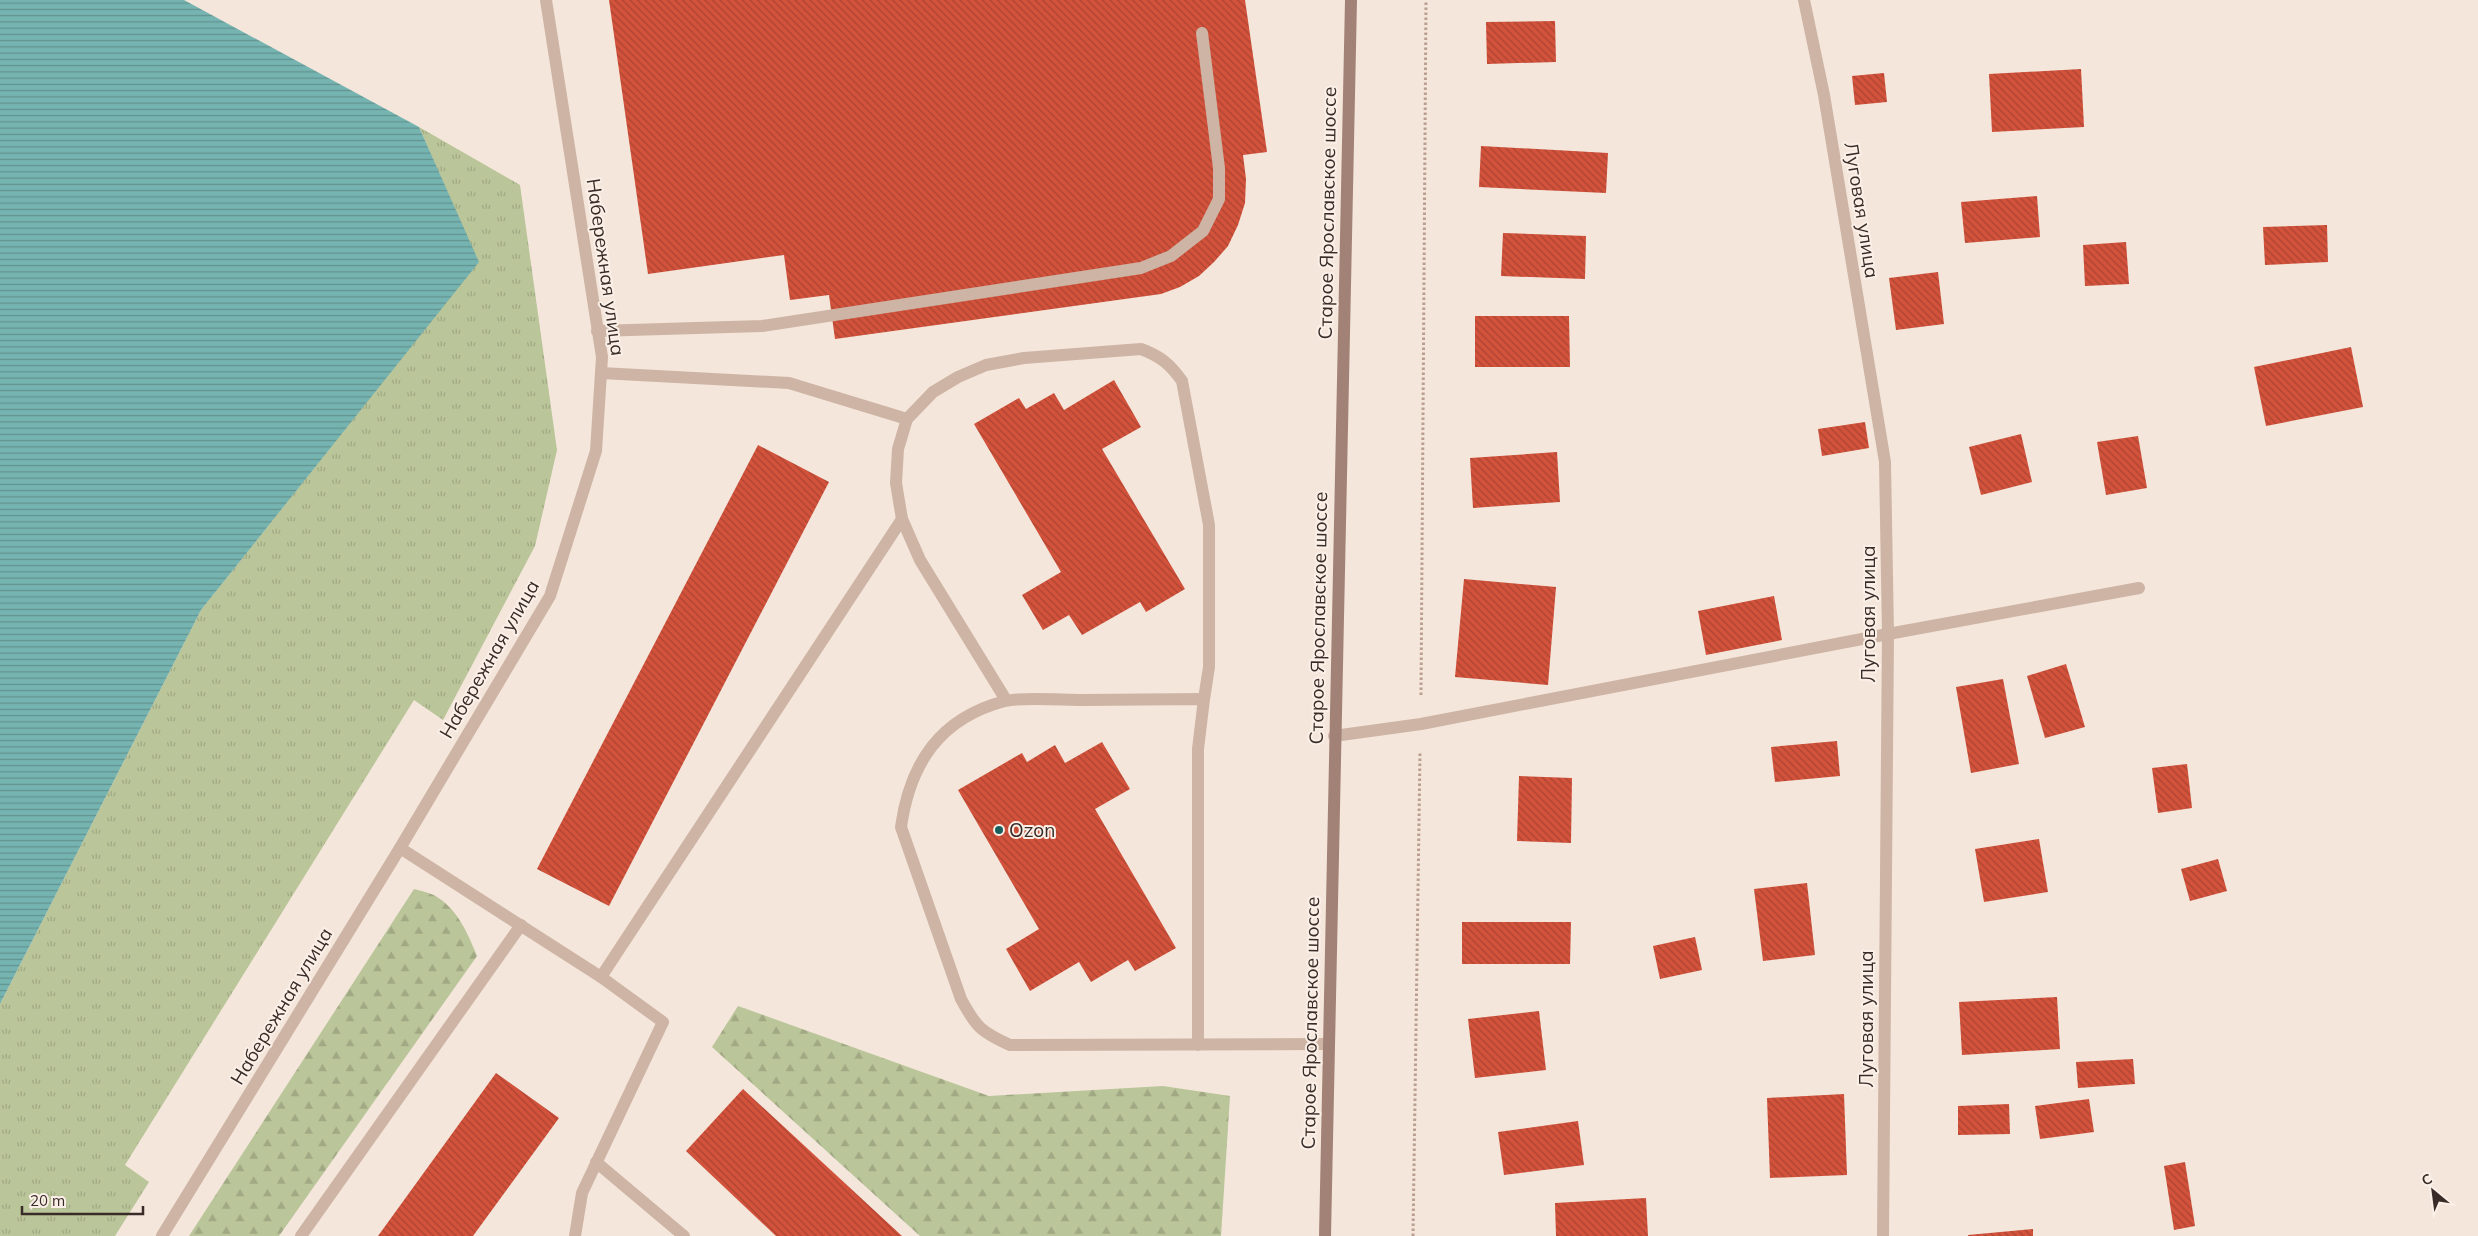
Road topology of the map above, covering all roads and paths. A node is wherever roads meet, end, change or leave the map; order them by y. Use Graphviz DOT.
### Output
graph roads {
  1 [pos="546,0"];
  2 [pos="1351,0"];
  3 [pos="1426,0"];
  4 [pos="1804,0"];
  5 [pos="1202,33"];
  6 [pos="598,331"];
  7 [pos="601,373"];
  8 [pos="907,419"];
  9 [pos="902,520"];
  10 [pos="2139,588"];
  11 [pos="1888,634"];
  12 [pos="1204,699"];
  13 [pos="1006,700"];
  14 [pos="1421,724"];
  15 [pos="1334,736"];
  16 [pos="400,848"];
  17 [pos="521,925"];
  18 [pos="601,977"];
  19 [pos="1328,1044"];
  20 [pos="1198,1045"];
  21 [pos="596,1162"];
  22 [pos="162,1236"];
  23 [pos="300,1236"];
  24 [pos="575,1236"];
  25 [pos="684,1236"];
  26 [pos="1325,1236"];
  27 [pos="1413,1236"];
  28 [pos="1883,1236"];
  1 -- 6 [label="street, Набережная улица"];
  2 -- 15 [label="main road, Старое Ярославское шоссе"];
  3 -- 14 [label="path"];
  4 -- 11 [label="street, Луговая улица"];
  5 -- 6 [label="street"];
  6 -- 7 [label="street, Набережная улица"];
  7 -- 8 [label="street"];
  7 -- 16 [label="street, Набережная улица"];
  8 -- 9 [label="street"];
  8 -- 12 [label="street"];
  9 -- 13 [label="street"];
  9 -- 18 [label="street"];
  10 -- 11 [label="street"];
  11 -- 14 [label="street"];
  11 -- 28 [label="street, Луговая улица"];
  12 -- 13 [label="street"];
  12 -- 20 [label="street"];
  13 -- 20 [label="street"];
  14 -- 15 [label="street"];
  14 -- 27 [label="path"];
  15 -- 19 [label="main road, Старое Ярославское шоссе"];
  16 -- 17 [label="street"];
  16 -- 22 [label="street, Набережная улица"];
  17 -- 18 [label="street"];
  17 -- 23 [label="street"];
  18 -- 21 [label="street"];
  19 -- 20 [label="street"];
  19 -- 26 [label="main road, Старое Ярославское шоссе"];
  21 -- 24 [label="street"];
  21 -- 25 [label="street"];
}
